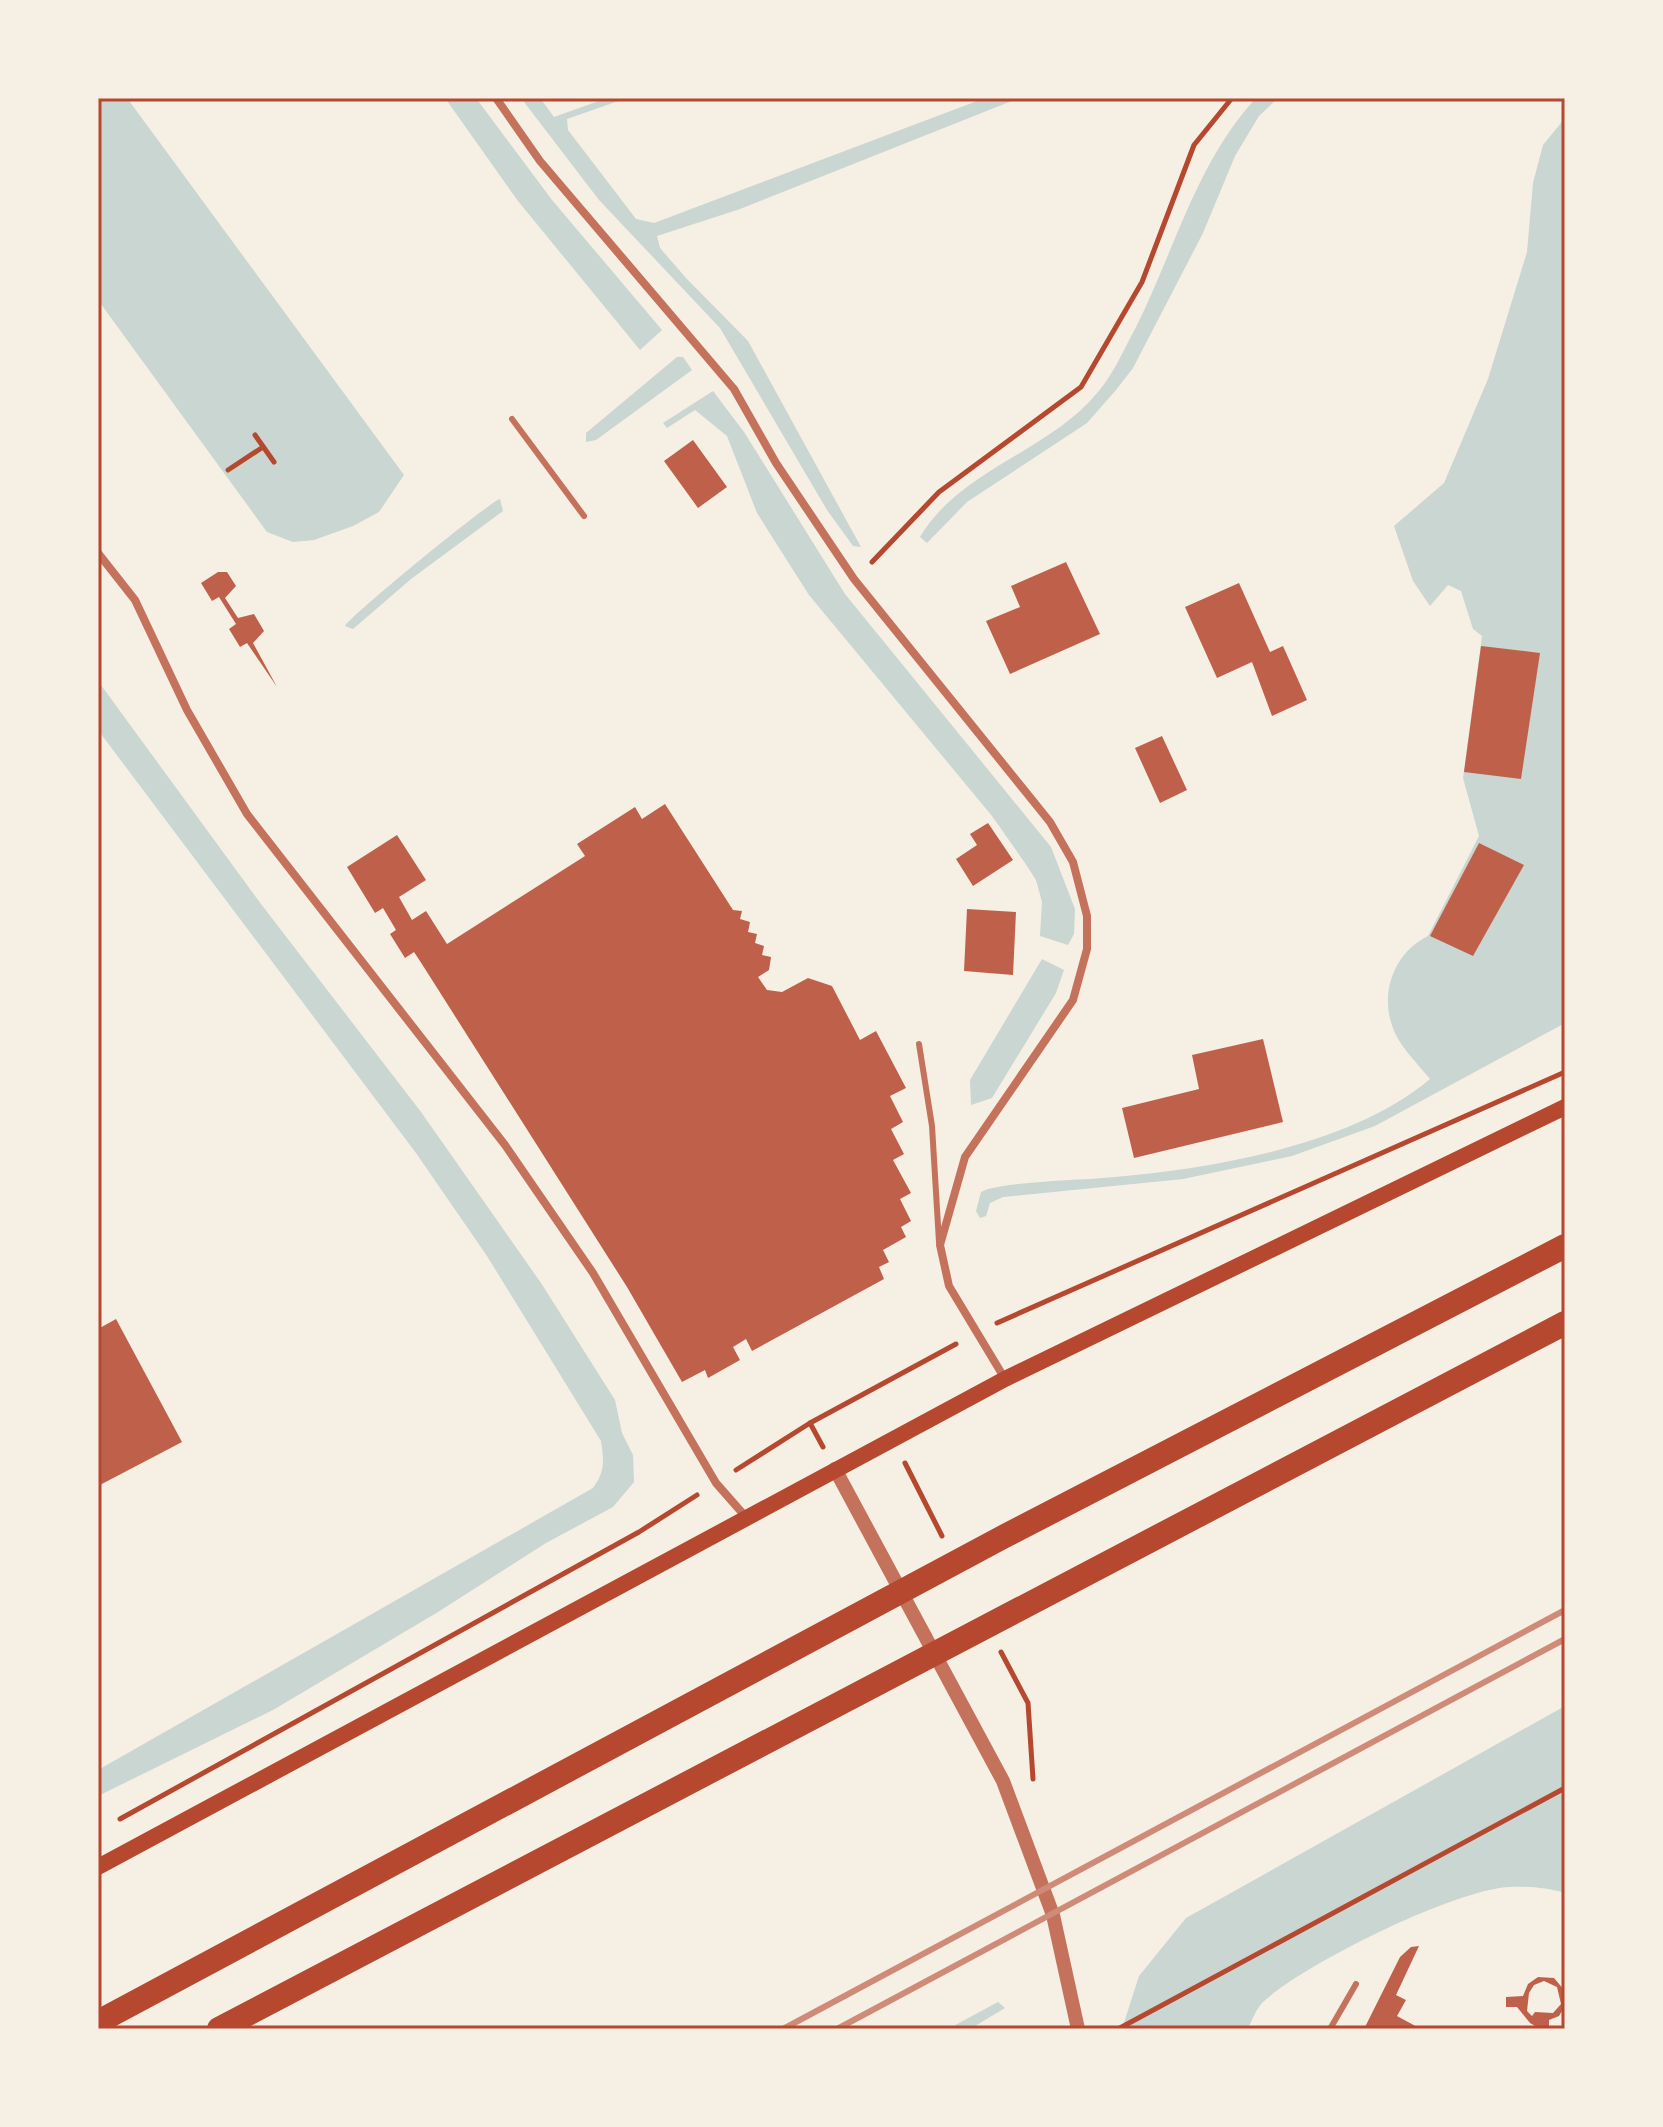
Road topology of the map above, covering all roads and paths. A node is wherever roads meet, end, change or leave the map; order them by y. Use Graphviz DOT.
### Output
graph roads {
  1 [pos="496,98"];
  2 [pos="1232,98"];
  3 [pos="512,419"];
  4 [pos="255,435"];
  5 [pos="263,447"];
  6 [pos="274,462"];
  7 [pos="228,470"];
  8 [pos="584,516"];
  9 [pos="98,553"];
  10 [pos="854,579"];
  11 [pos="919,1044"];
  12 [pos="1565,1072"];
  13 [pos="1565,1107"];
  14 [pos="940,1245"];
  15 [pos="1564,1247"];
  16 [pos="1565,1323"];
  17 [pos="977,1332"];
  18 [pos="1005,1379"];
  19 [pos="835,1469"];
  20 [pos="716,1483"];
  21 [pos="745,1516"];
  22 [pos="1565,1788"];
  23 [pos="112,1823"];
  24 [pos="98,1867"];
  25 [pos="1356,1984"];
  26 [pos="98,2022"];
  27 [pos="219,2029"];
  28 [pos="1078,2029"];
  29 [pos="1118,2029"];
  30 [pos="1330,2029"];
  1 -- 10 [label="street"];
  2 -- 10 [label="path"];
  3 -- 8 [label="lane"];
  4 -- 5 [label="path"];
  5 -- 6 [label="path"];
  5 -- 7 [label="path"];
  9 -- 20 [label="street"];
  10 -- 14 [label="street"];
  11 -- 14 [label="lane"];
  12 -- 17 [label="path"];
  13 -- 18 [label="main road"];
  14 -- 17 [label="street"];
  15 -- 26 [label="highway"];
  16 -- 27 [label="highway"];
  17 -- 18 [label="street"];
  17 -- 20 [label="path"];
  18 -- 19 [label="main road"];
  19 -- 21 [label="main road"];
  19 -- 28 [label="street"];
  20 -- 21 [label="street"];
  20 -- 23 [label="path"];
  21 -- 24 [label="main road"];
  22 -- 29 [label="path"];
  25 -- 30 [label="lane"];
}
